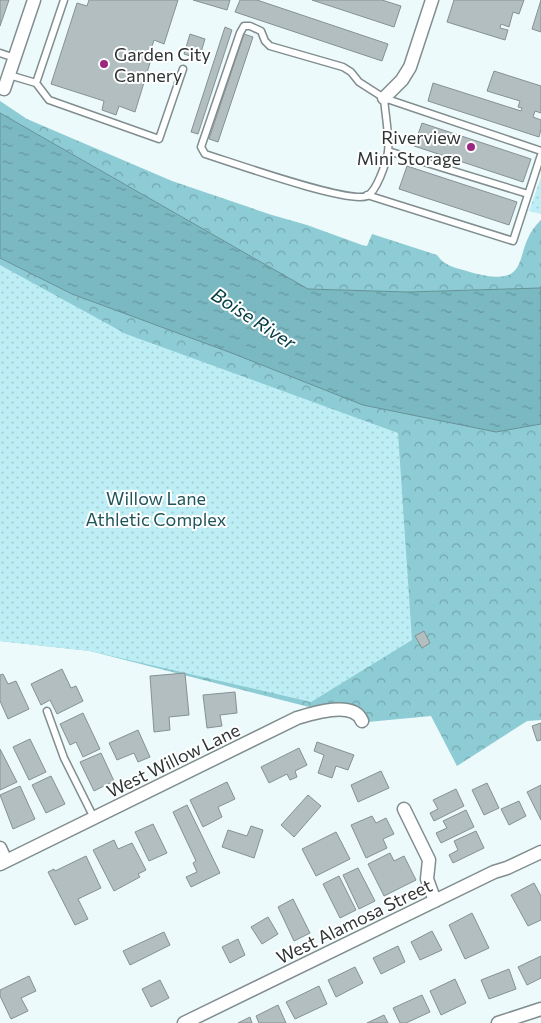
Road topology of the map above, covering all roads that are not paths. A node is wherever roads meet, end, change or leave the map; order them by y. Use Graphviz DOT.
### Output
graph roads {
  1 [pos="34,0"];
  2 [pos="64,0"];
  3 [pos="432,0"];
  4 [pos="0,52"];
  5 [pos="15,58"];
  6 [pos="183,69"];
  7 [pos="9,75"];
  8 [pos="36,83"];
  9 [pos="4,89"];
  10 [pos="384,98"];
  11 [pos="541,150"];
  12 [pos="388,151"];
  13 [pos="541,155"];
  14 [pos="528,194"];
  15 [pos="367,196"];
  16 [pos="47,711"];
  17 [pos="362,721"];
  18 [pos="404,809"];
  19 [pos="94,818"];
  20 [pos="0,848"];
  21 [pos="541,852"];
  22 [pos="3,862"];
  23 [pos="435,901"];
  24 [pos="541,1009"];
  25 [pos="184,1023"];
  26 [pos="498,1023"];
  1 -- 5 [label="street"];
  2 -- 8 [label="lane"];
  3 -- 10 [label="street"];
  4 -- 5 [label="lane"];
  5 -- 7 [label="street"];
  6 -- 8 [label="lane"];
  7 -- 8 [label="lane"];
  7 -- 9 [label="street"];
  10 -- 11 [label="lane"];
  10 -- 12 [label="lane"];
  10 -- 15 [label="lane"];
  12 -- 14 [label="lane"];
  12 -- 15 [label="lane"];
  13 -- 14 [label="lane"];
  14 -- 15 [label="lane"];
  16 -- 19 [label="lane"];
  17 -- 19 [label="street, West Willow Lane"];
  18 -- 23 [label="street"];
  19 -- 22 [label="street, West Willow Lane"];
  20 -- 22 [label="street"];
  21 -- 23 [label="street, West Alamosa Street"];
  23 -- 25 [label="street, West Alamosa Street"];
  24 -- 26 [label="street"];
}
